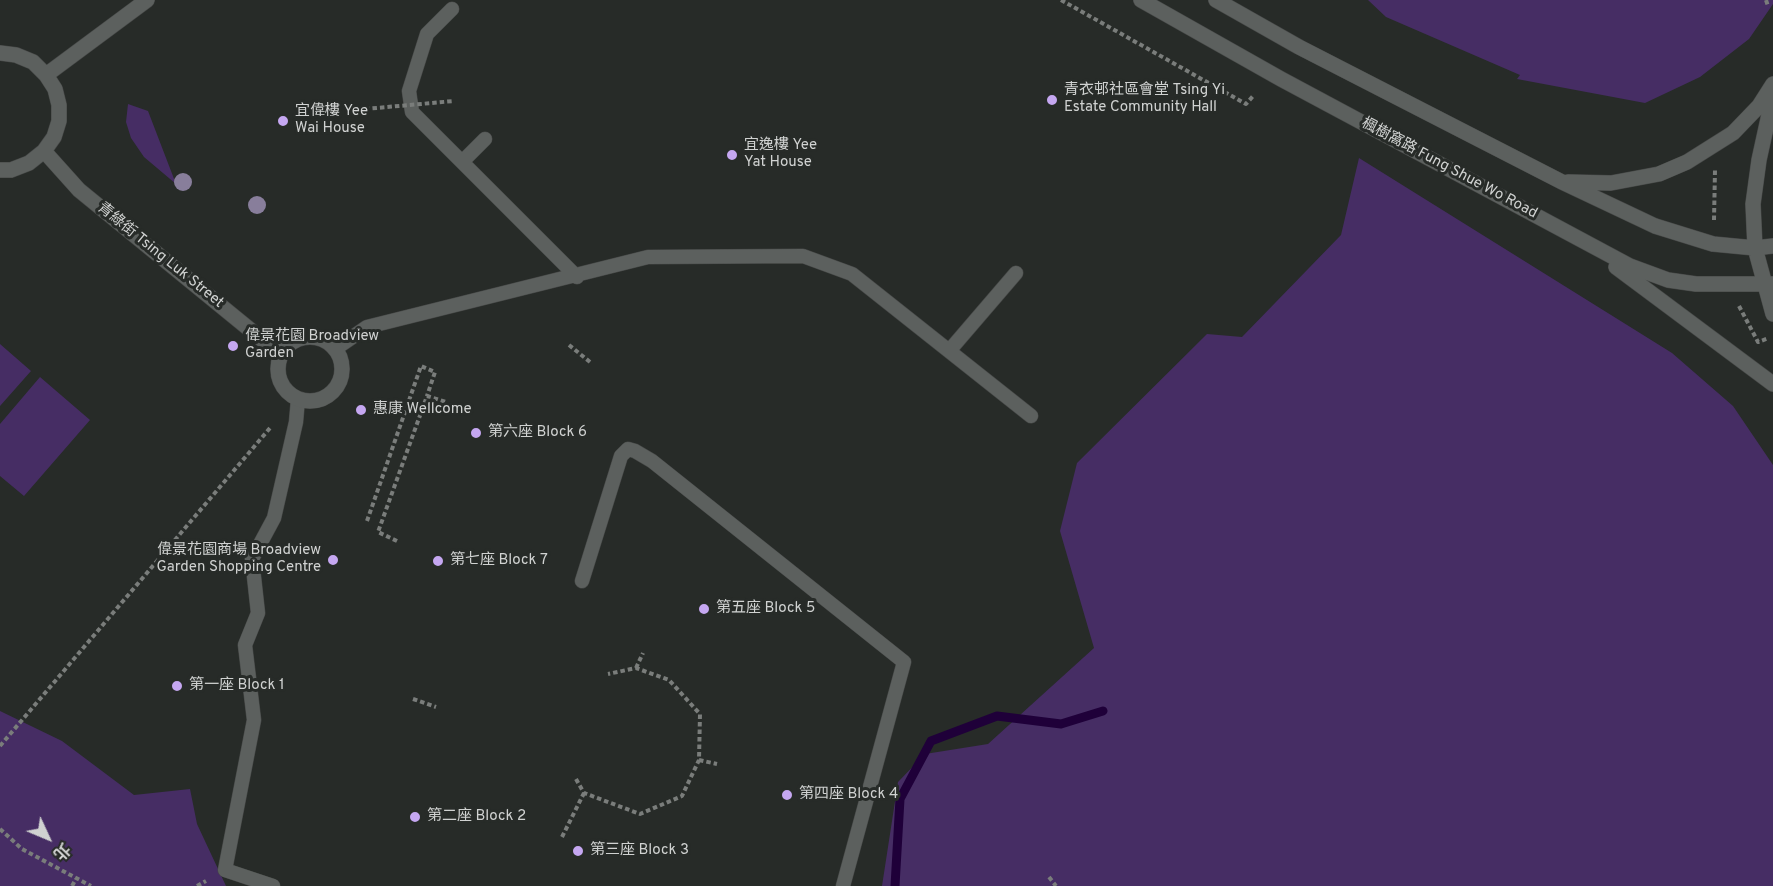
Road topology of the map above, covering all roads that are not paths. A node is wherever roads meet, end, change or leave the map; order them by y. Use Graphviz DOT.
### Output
graph roads {
  1 [pos="147,0"];
  2 [pos="1142,0"];
  3 [pos="1216,0"];
  4 [pos="452,9"];
  5 [pos="0,53"];
  6 [pos="46,75"];
  7 [pos="1773,84"];
  8 [pos="1773,96"];
  9 [pos="485,139"];
  10 [pos="44,151"];
  11 [pos="463,161"];
  12 [pos="0,170"];
  13 [pos="1562,182"];
  14 [pos="1575,237"];
  15 [pos="1773,246"];
  16 [pos="1755,248"];
  17 [pos="1016,273"];
  18 [pos="577,277"];
  19 [pos="1768,285"];
  20 [pos="1773,314"];
  21 [pos="335,348"];
  22 [pos="949,351"];
  23 [pos="281,355"];
  24 [pos="1773,384"];
  25 [pos="298,399"];
  26 [pos="1031,416"];
  27 [pos="582,581"];
  28 [pos="273,886"];
  29 [pos="843,886"];
  1 -- 6 [label="main road"];
  2 -- 14 [label="main road, 楓樹窩路 Fung Shue Wo Road"];
  3 -- 13 [label="main road"];
  4 -- 11 [label="lane"];
  5 -- 6 [label="main road"];
  6 -- 10 [label="main road"];
  7 -- 13 [label="main road"];
  8 -- 16 [label="main road"];
  9 -- 11 [label="lane"];
  10 -- 12 [label="main road"];
  10 -- 23 [label="main road, 青綠街 Tsing Luk Street"];
  11 -- 18 [label="lane"];
  13 -- 16 [label="main road"];
  14 -- 19 [label="main road, 楓樹窩路 Fung Shue Wo Road"];
  14 -- 24 [label="main road"];
  15 -- 16 [label="main road"];
  16 -- 19 [label="main road"];
  17 -- 22 [label="lane"];
  18 -- 21 [label="lane"];
  18 -- 22 [label="lane"];
  19 -- 20 [label="main road"];
  21 -- 23 [label="main road"];
  21 -- 25 [label="main road"];
  22 -- 26 [label="lane"];
  23 -- 25 [label="main road"];
  25 -- 28 [label="lane"];
  27 -- 29 [label="lane"];
}
